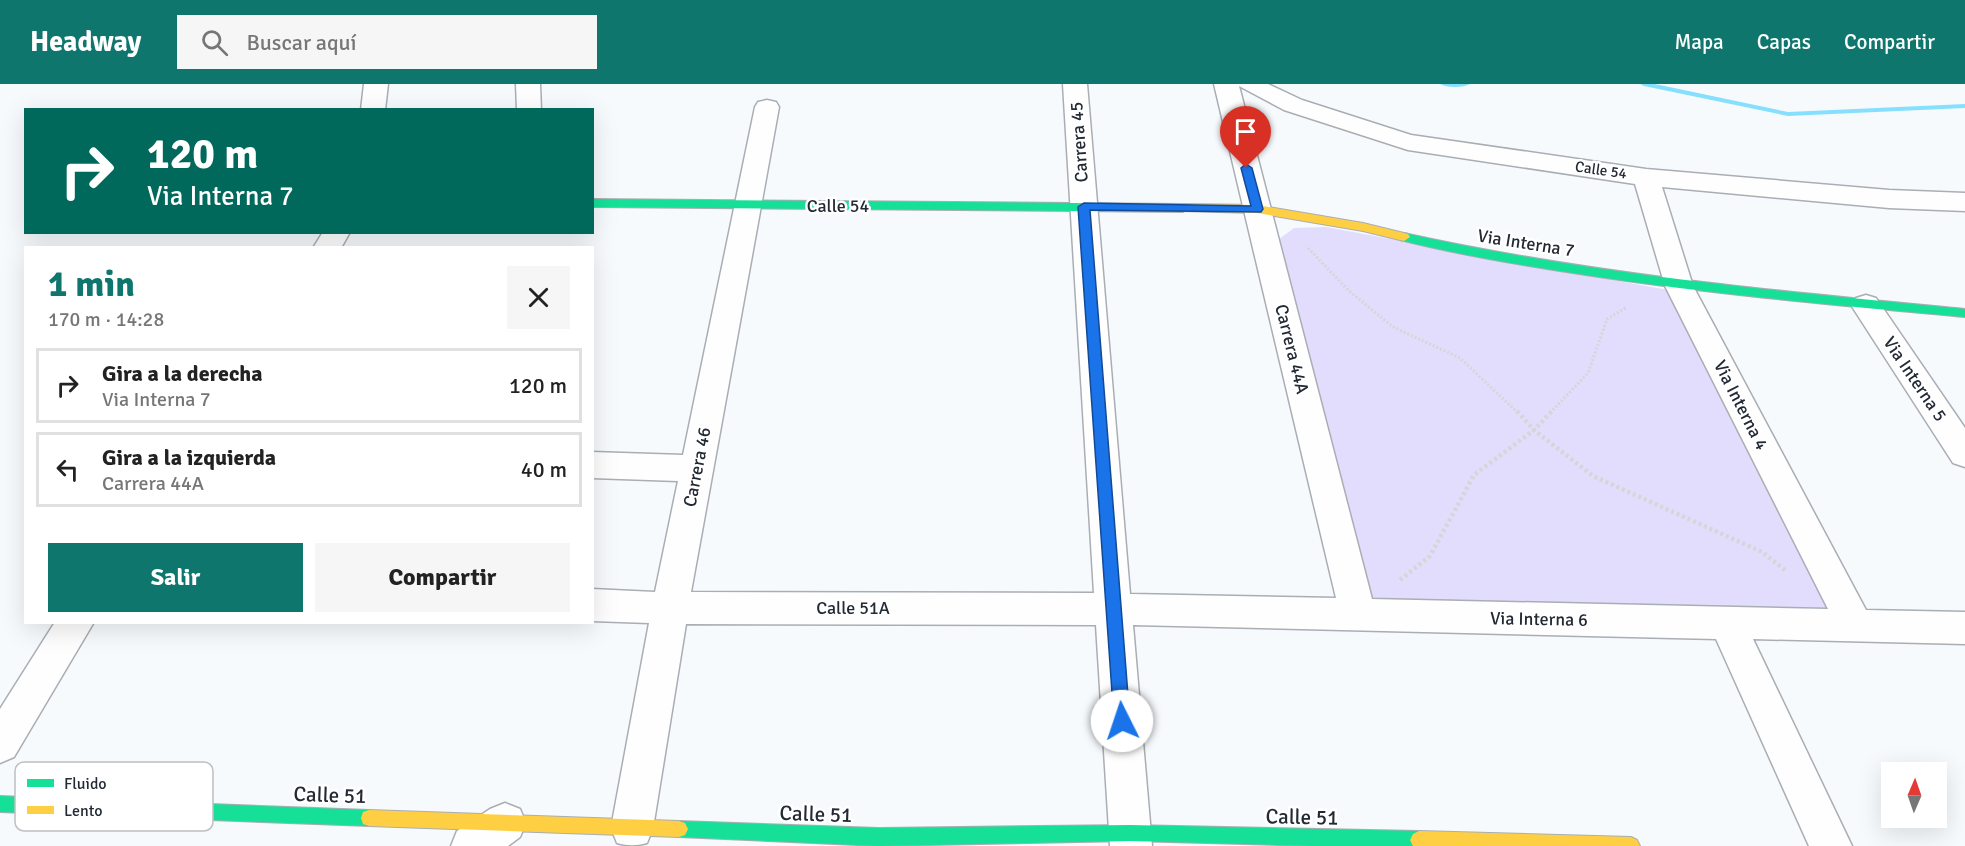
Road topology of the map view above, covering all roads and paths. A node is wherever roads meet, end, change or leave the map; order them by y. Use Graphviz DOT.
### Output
graph roads {
  1 [pos="376,84"];
  2 [pos="528,84"];
  3 [pos="1075,84"];
  4 [pos="1226,84"];
  5 [pos="1249,84"];
  6 [pos="767,107"];
  7 [pos="373,108"];
  8 [pos="529,108"];
  9 [pos="1646,177"];
  10 [pos="594,203"];
  11 [pos="1964,204"];
  12 [pos="746,206"];
  13 [pos="1084,207"];
  14 [pos="1257,209"];
  15 [pos="1302,244"];
  16 [pos="1679,286"];
  17 [pos="1866,305"];
  18 [pos="1965,313"];
  19 [pos="1534,430"];
  20 [pos="1965,454"];
  21 [pos="594,465"];
  22 [pos="697,468"];
  23 [pos="1790,574"];
  24 [pos="594,605"];
  25 [pos="670,608"];
  26 [pos="1114,609"];
  27 [pos="1358,614"];
  28 [pos="1727,623"];
  29 [pos="75,624"];
  30 [pos="1856,626"];
  31 [pos="1965,628"];
  32 [pos="0,744"];
  33 [pos="0,804"];
  34 [pos="15,805"];
  35 [pos="213,817"];
  36 [pos="632,828"];
  37 [pos="488,834"];
  38 [pos="1130,840"];
  39 [pos="879,841"];
  40 [pos="1391,843"];
  41 [pos="1631,846"];
  42 [pos="1831,846"];
  1 -- 7 [label="street"];
  2 -- 8 [label="street"];
  3 -- 13 [label="street, Carrera 45"];
  4 -- 14 [label="street, Carrera 44A"];
  5 -- 9 [label="street, Calle 54"];
  6 -- 12 [label="street, Carrera 46"];
  9 -- 11 [label="street, Calle 54"];
  9 -- 16 [label="street, Via Interna 4"];
  10 -- 12 [label="street, Calle 54"];
  12 -- 13 [label="street, Calle 54"];
  12 -- 22 [label="street, Carrera 46"];
  13 -- 14 [label="street, Via Interna 7"];
  13 -- 26 [label="street, Carrera 45"];
  14 -- 16 [label="street, Via Interna 7"];
  14 -- 27 [label="street, Carrera 44A"];
  15 -- 19 [label="path"];
  16 -- 17 [label="street, Via Interna 7"];
  16 -- 19 [label="path"];
  16 -- 30 [label="street, Via Interna 4"];
  17 -- 18 [label="street, Via Interna 7"];
  17 -- 20 [label="street, Via Interna 5"];
  19 -- 23 [label="path"];
  19 -- 27 [label="path"];
  21 -- 22 [label="street"];
  22 -- 25 [label="street, Carrera 46"];
  24 -- 25 [label="street, Calle 51A"];
  25 -- 26 [label="street, Calle 51A"];
  25 -- 36 [label="street, Carrera 46"];
  26 -- 27 [label="street, Via Interna 6"];
  26 -- 38 [label="street, Carrera 45"];
  27 -- 28 [label="street, Via Interna 6"];
  28 -- 30 [label="street, Via Interna 6"];
  28 -- 42 [label="street"];
  29 -- 32 [label="street"];
  30 -- 31 [label="street, Via Interna 6"];
  33 -- 34 [label="street, Calle 51"];
  35 -- 37 [label="street, Calle 51"];
  36 -- 37 [label="street, Calle 51"];
  36 -- 39 [label="street, Calle 51"];
  38 -- 39 [label="street, Calle 51"];
  38 -- 40 [label="street, Calle 51"];
  40 -- 41 [label="street, Calle 51"];
}
